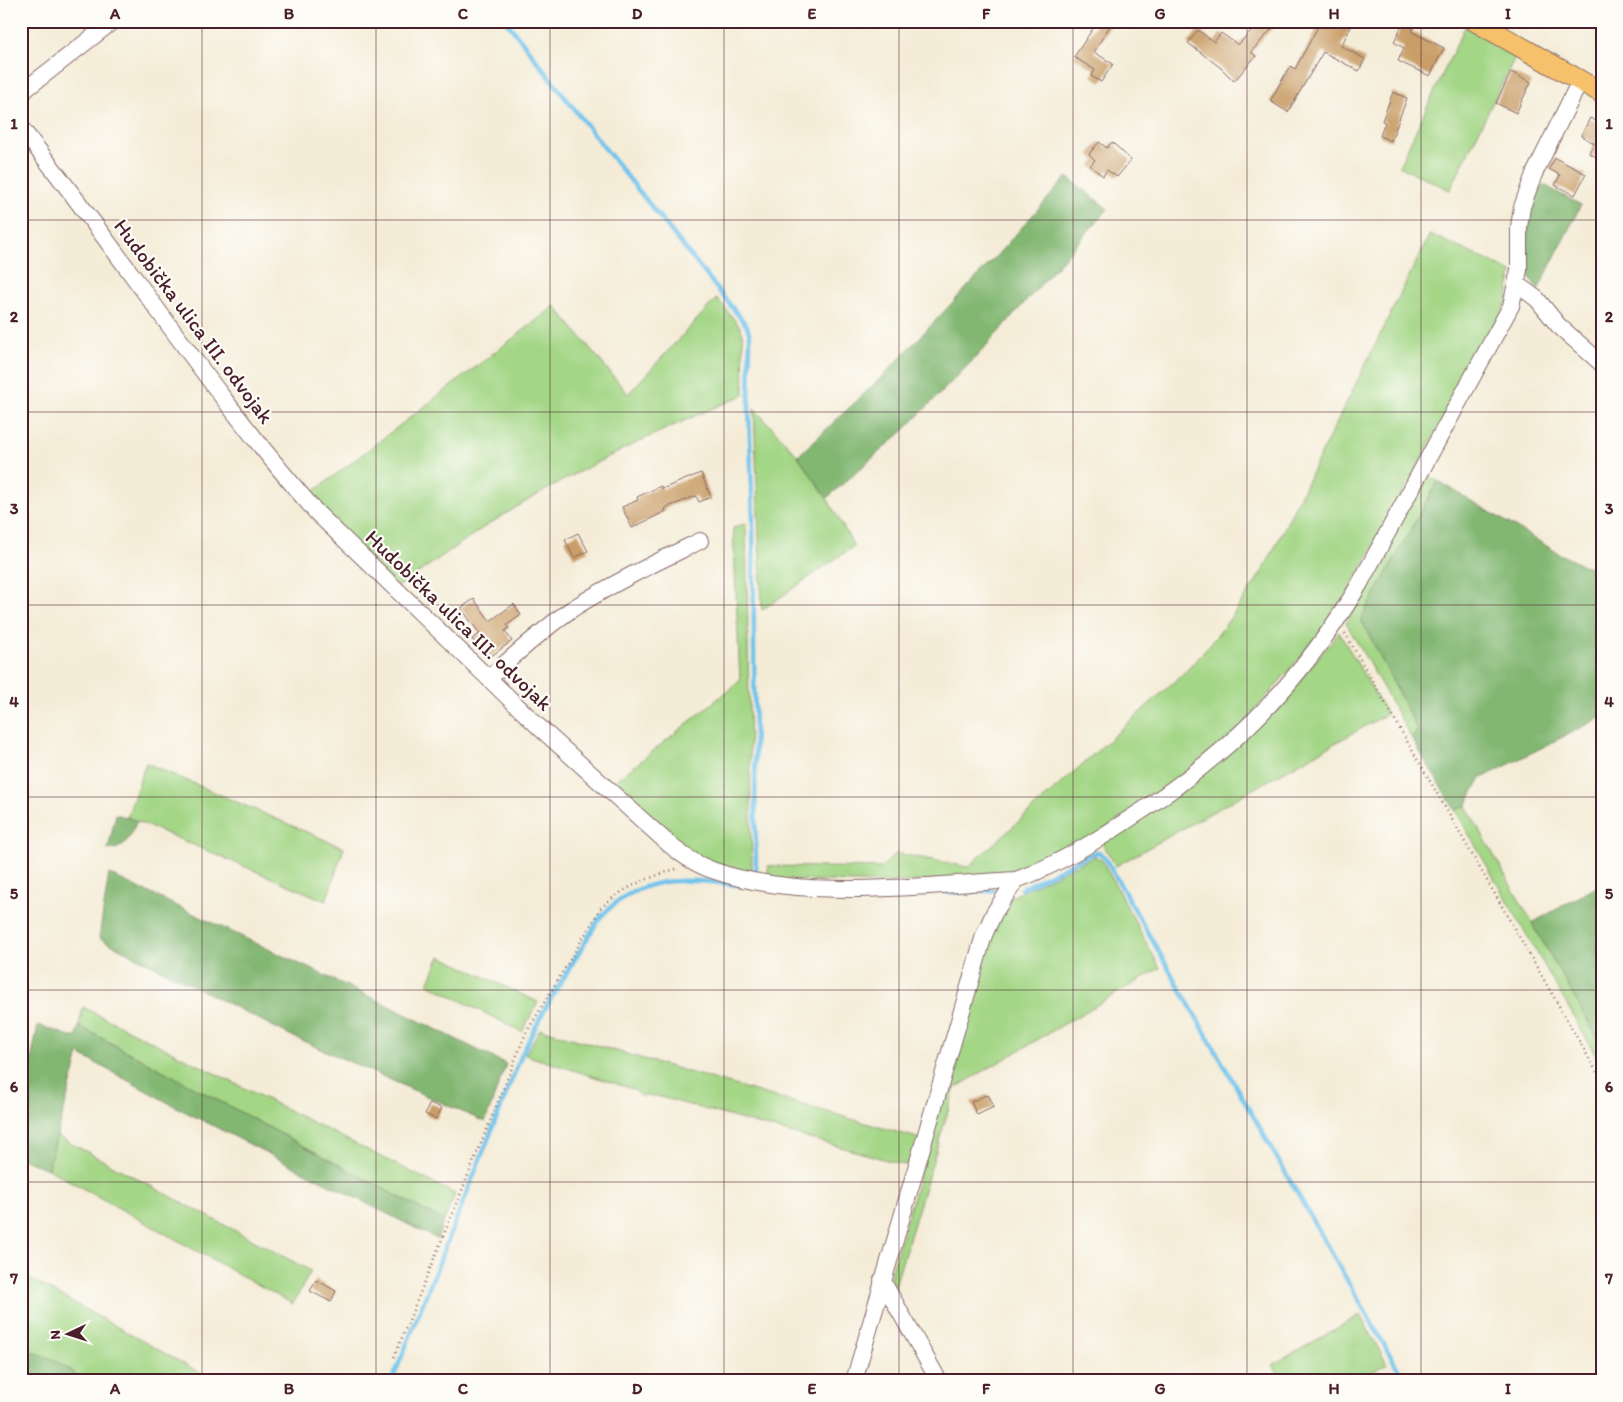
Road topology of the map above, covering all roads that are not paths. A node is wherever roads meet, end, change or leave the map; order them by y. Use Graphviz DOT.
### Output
graph roads {
  1 [pos="114,21"];
  2 [pos="1475,21"];
  3 [pos="1580,82"];
  4 [pos="23,92"];
  5 [pos="1602,93"];
  6 [pos="21,128"];
  7 [pos="1518,285"];
  8 [pos="1602,364"];
  9 [pos="700,541"];
  10 [pos="490,677"];
  11 [pos="1016,880"];
  12 [pos="882,1280"];
  13 [pos="854,1381"];
  14 [pos="939,1381"];
  1 -- 4 [label="street"];
  2 -- 3 [label="main road"];
  3 -- 5 [label="main road"];
  3 -- 7 [label="street"];
  6 -- 10 [label="street, Hudobička ulica III. odvojak"];
  7 -- 8 [label="street"];
  7 -- 11 [label="street"];
  9 -- 10 [label="street"];
  10 -- 11 [label="street, Hudobička ulica III. odvojak"];
  11 -- 12 [label="street"];
  12 -- 13 [label="street"];
  12 -- 14 [label="street"];
}
